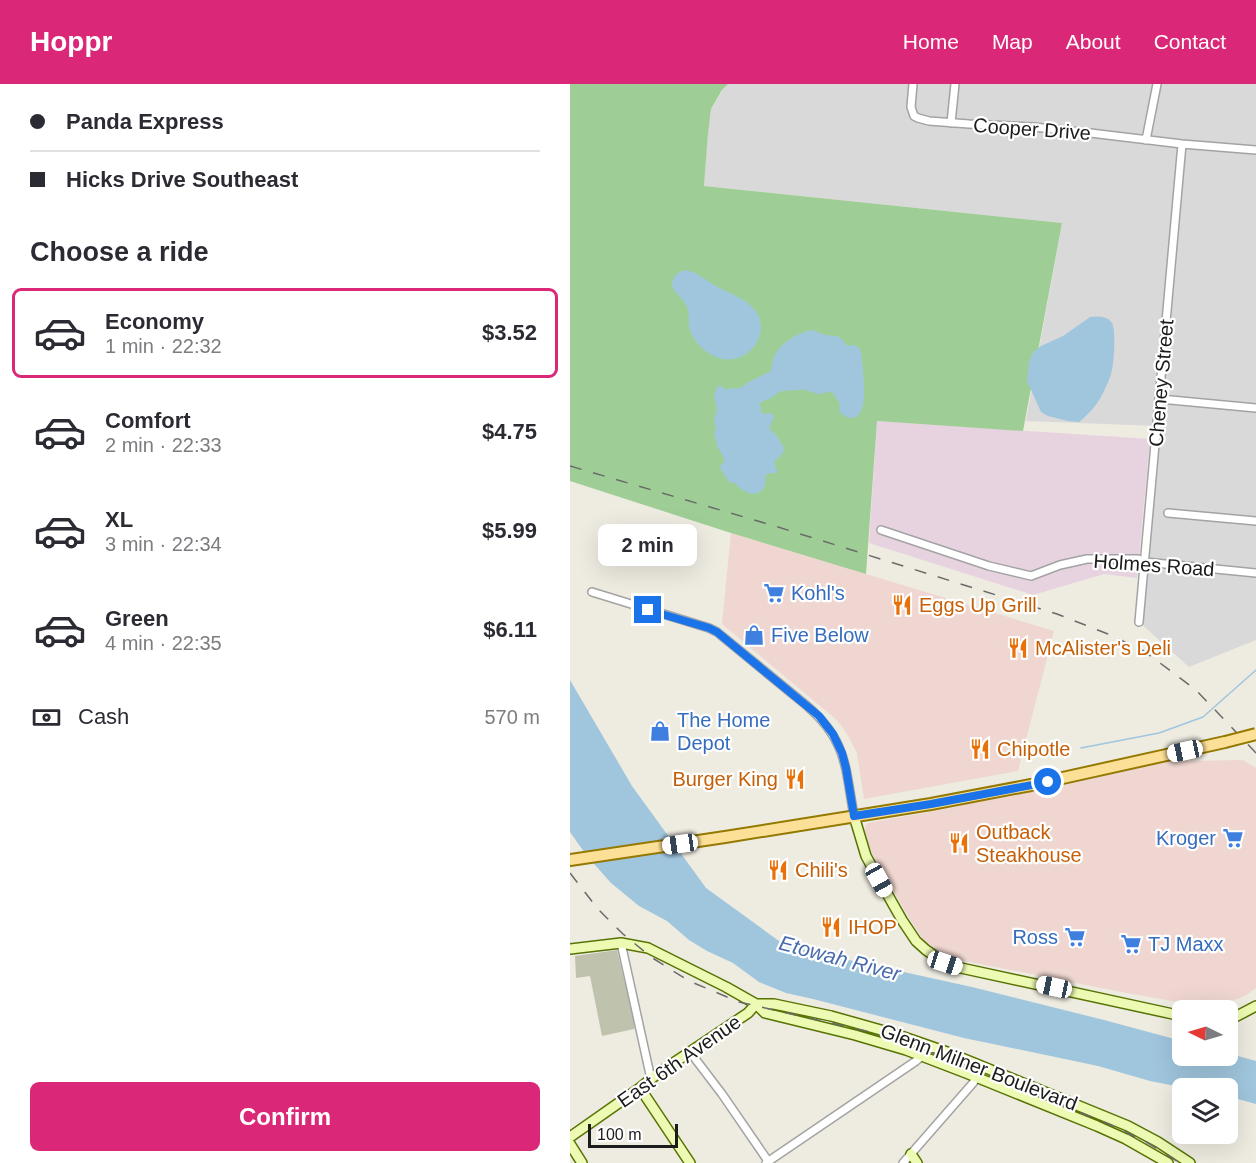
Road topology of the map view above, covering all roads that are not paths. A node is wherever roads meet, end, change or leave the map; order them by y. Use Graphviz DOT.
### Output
graph roads {
  1 [pos="913,84"];
  2 [pos="955,84"];
  3 [pos="1157,84"];
  4 [pos="951,123"];
  5 [pos="1146,140"];
  6 [pos="1182,144"];
  7 [pos="1256,150"];
  8 [pos="1160,399"];
  9 [pos="1256,408"];
  10 [pos="1168,513"];
  11 [pos="1256,521"];
  12 [pos="881,530"];
  13 [pos="1145,562"];
  14 [pos="1256,573"];
  15 [pos="591,592"];
  16 [pos="1140,622"];
  17 [pos="1256,734"];
  18 [pos="854,816"];
  19 [pos="570,860"];
  20 [pos="621,943"];
  21 [pos="570,949"];
  22 [pos="756,1004"];
  23 [pos="1256,1006"];
  24 [pos="1172,1014"];
  25 [pos="1238,1015"];
  26 [pos="933,1047"];
  27 [pos="690,1052"];
  28 [pos="923,1056"];
  29 [pos="983,1066"];
  30 [pos="976,1077"];
  31 [pos="651,1079"];
  32 [pos="640,1088"];
  33 [pos="570,1137"];
  34 [pos="570,1144"];
  35 [pos="911,1154"];
  36 [pos="767,1162"];
  37 [pos="582,1163"];
  38 [pos="690,1163"];
  39 [pos="903,1163"];
  40 [pos="917,1163"];
  41 [pos="1168,1163"];
  42 [pos="1190,1163"];
  1 -- 4 [label="street, Cooper Drive"];
  2 -- 4 [label="street"];
  3 -- 5 [label="street"];
  4 -- 5 [label="street, Cooper Drive"];
  5 -- 6 [label="street, Cooper Drive"];
  6 -- 7 [label="street, Cooper Drive"];
  6 -- 8 [label="street, Cheney Street"];
  8 -- 9 [label="street"];
  8 -- 13 [label="street, Cheney Street"];
  10 -- 11 [label="street"];
  12 -- 13 [label="street, Holmes Road"];
  13 -- 14 [label="street, Holmes Road"];
  13 -- 16 [label="street, Cheney Street"];
  15 -- 18 [label="street"];
  17 -- 18 [label="main road, bridge"];
  18 -- 19 [label="main road"];
  18 -- 24 [label="street"];
  20 -- 21 [label="street, Glenn Milner Boulevard"];
  20 -- 22 [label="street, Glenn Milner Boulevard"];
  20 -- 31 [label="street"];
  22 -- 26 [label="street, Glenn Milner Boulevard"];
  22 -- 27 [label="street, East 6th Avenue"];
  22 -- 28 [label="street, Glenn Milner Boulevard"];
  23 -- 25 [label="street"];
  26 -- 28 [label="street"];
  26 -- 29 [label="street, Glenn Milner Boulevard"];
  27 -- 31 [label="street, East 6th Avenue"];
  27 -- 36 [label="street"];
  28 -- 30 [label="street, Glenn Milner Boulevard"];
  28 -- 36 [label="street"];
  29 -- 30 [label="street"];
  29 -- 42 [label="street, Glenn Milner Boulevard"];
  30 -- 35 [label="street"];
  30 -- 41 [label="street, Glenn Milner Boulevard"];
  31 -- 32 [label="street, East 6th Avenue"];
  32 -- 33 [label="street, East 6th Avenue"];
  32 -- 38 [label="street"];
  34 -- 37 [label="street"];
  35 -- 39 [label="street"];
  35 -- 40 [label="street"];
}
